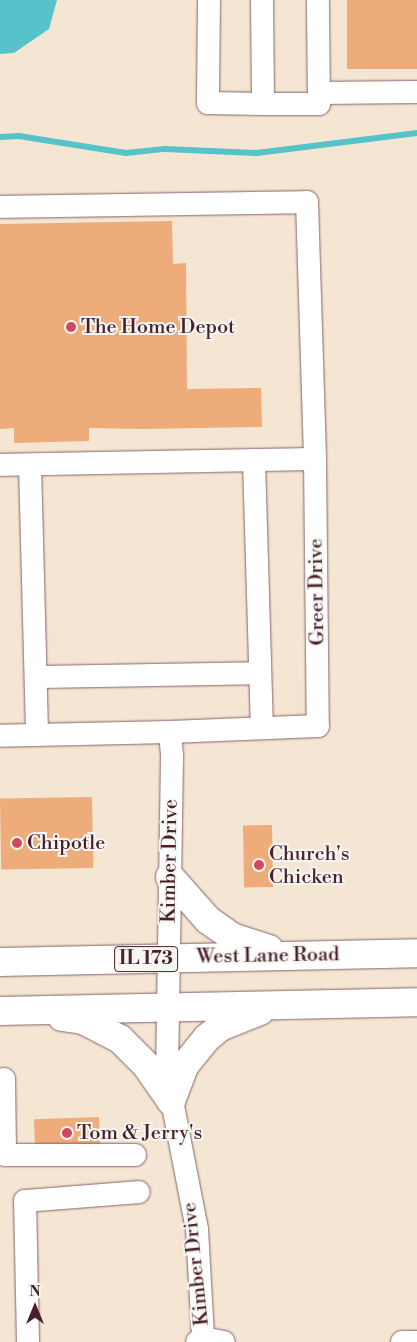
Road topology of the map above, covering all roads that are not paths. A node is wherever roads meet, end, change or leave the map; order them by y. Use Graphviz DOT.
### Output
graph roads {
  1 [pos="209,0"];
  2 [pos="262,0"];
  3 [pos="318,0"];
  4 [pos="417,92"];
  5 [pos="318,93"];
  6 [pos="263,104"];
  7 [pos="0,207"];
  8 [pos="315,459"];
  9 [pos="254,460"];
  10 [pos="0,465"];
  11 [pos="30,465"];
  12 [pos="260,673"];
  13 [pos="36,677"];
  14 [pos="262,728"];
  15 [pos="170,732"];
  16 [pos="37,735"];
  17 [pos="0,736"];
  18 [pos="170,877"];
  19 [pos="417,953"];
  20 [pos="292,956"];
  21 [pos="169,958"];
  22 [pos="0,962"];
  23 [pos="417,1002"];
  24 [pos="276,1004"];
  25 [pos="168,1007"];
  26 [pos="11,1011"];
  27 [pos="4,1079"];
  28 [pos="171,1101"];
  29 [pos="135,1155"];
  30 [pos="139,1192"];
  31 [pos="208,1341"];
  32 [pos="28,1342"];
  33 [pos="402,1342"];
  34 [pos="417,1342"];
  1 -- 6 [label="street"];
  2 -- 6 [label="street"];
  3 -- 5 [label="street"];
  4 -- 5 [label="street"];
  5 -- 6 [label="street"];
  7 -- 8 [label="street, Greer Drive"];
  8 -- 9 [label="street"];
  8 -- 14 [label="street, Greer Drive"];
  9 -- 11 [label="street"];
  9 -- 12 [label="street"];
  10 -- 11 [label="street"];
  11 -- 13 [label="street"];
  12 -- 13 [label="street"];
  12 -- 14 [label="street"];
  13 -- 16 [label="street"];
  14 -- 15 [label="street"];
  15 -- 16 [label="street"];
  15 -- 18 [label="street, Kimber Drive"];
  16 -- 17 [label="street"];
  18 -- 20 [label="main road"];
  18 -- 21 [label="street, Kimber Drive"];
  19 -- 20 [label="main road, West Lane Road / IL 173"];
  20 -- 21 [label="main road, West Lane Road / IL 173"];
  21 -- 22 [label="main road, West Lane Road / IL 173"];
  21 -- 25 [label="street, Kimber Drive"];
  23 -- 24 [label="main road"];
  24 -- 25 [label="main road"];
  24 -- 28 [label="main road"];
  25 -- 26 [label="main road"];
  25 -- 28 [label="street, Kimber Drive"];
  26 -- 28 [label="main road"];
  27 -- 29 [label="street"];
  28 -- 31 [label="street, Kimber Drive"];
  30 -- 32 [label="street"];
  33 -- 34 [label="street"];
}
